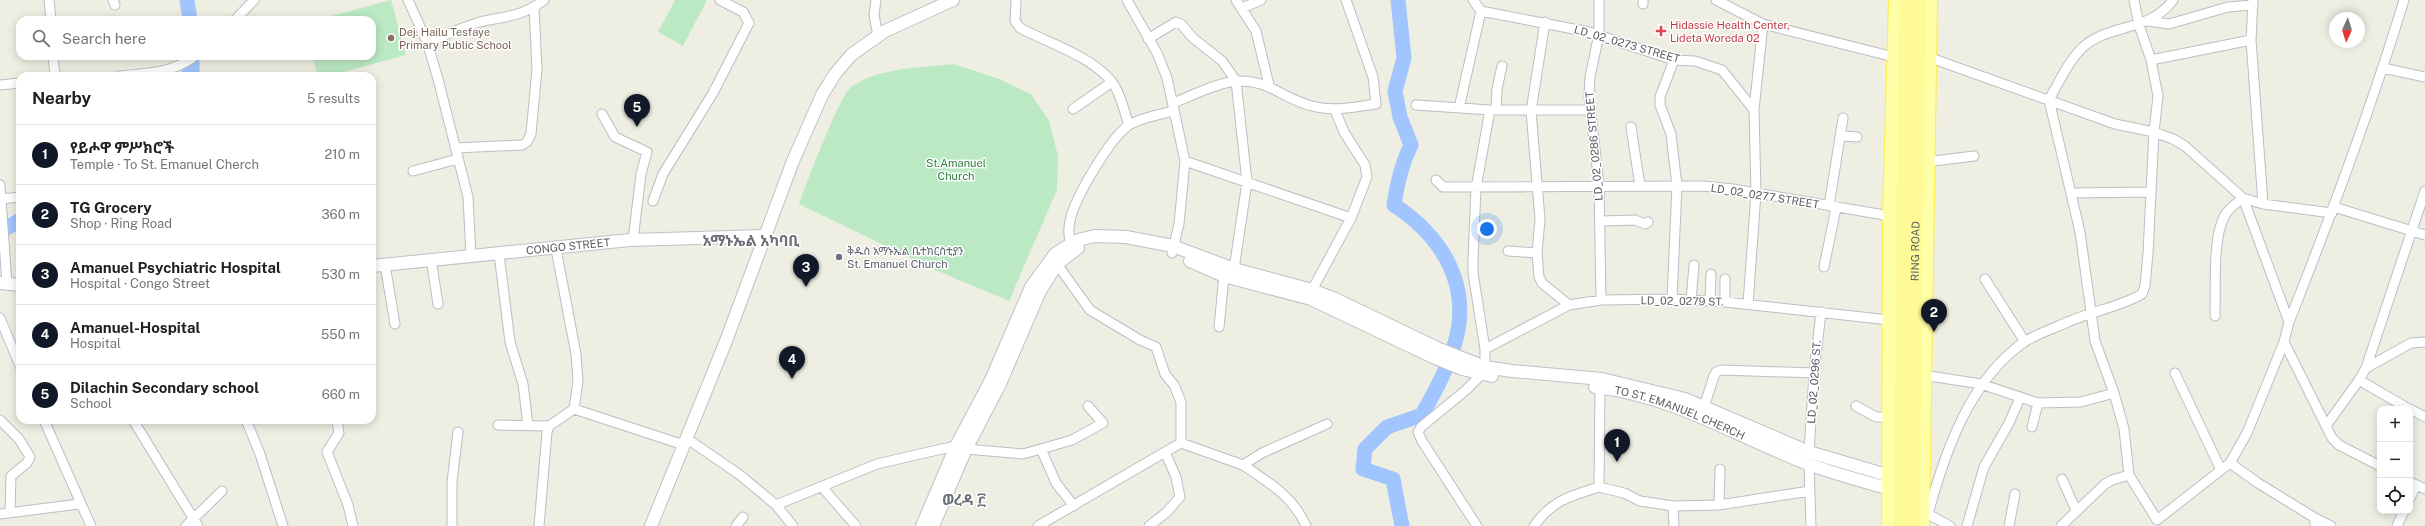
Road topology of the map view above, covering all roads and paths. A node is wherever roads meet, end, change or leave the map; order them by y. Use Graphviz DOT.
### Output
graph roads {
  1 [pos="49,0"];
  2 [pos="254,0"];
  3 [pos="408,0"];
  4 [pos="544,0"];
  5 [pos="720,0"];
  6 [pos="876,0"];
  7 [pos="953,0"];
  8 [pos="1016,0"];
  9 [pos="1127,0"];
  10 [pos="1236,0"];
  11 [pos="1261,0"];
  12 [pos="1346,0"];
  13 [pos="1473,0"];
  14 [pos="1599,0"];
  15 [pos="1716,0"];
  16 [pos="1896,0"];
  17 [pos="1907,0"];
  18 [pos="1918,0"];
  19 [pos="1930,0"];
  20 [pos="2134,0"];
  21 [pos="2173,0"];
  22 [pos="2404,0"];
  23 [pos="2252,3"];
  24 [pos="534,7"];
  25 [pos="1242,8"];
  26 [pos="1481,11"];
  27 [pos="51,16"];
  28 [pos="239,16"];
  29 [pos="2148,21"];
  30 [pos="1545,22"];
  31 [pos="1763,24"];
  32 [pos="2138,25"];
  33 [pos="1599,34"];
  34 [pos="878,36"];
  35 [pos="1148,39"];
  36 [pos="2251,40"];
  37 [pos="427,42"];
  38 [pos="1928,56"];
  39 [pos="1894,57"];
  40 [pos="54,60"];
  41 [pos="190,60"];
  42 [pos="1674,60"];
  43 [pos="2151,60"];
  44 [pos="1502,66"];
  45 [pos="2383,68"];
  46 [pos="55,72"];
  47 [pos="162,72"];
  48 [pos="2425,77"];
  49 [pos="1236,81"];
  50 [pos="1112,82"];
  51 [pos="16,83"];
  52 [pos="0,84"];
  53 [pos="1269,85"];
  54 [pos="2049,100"];
  55 [pos="1416,105"];
  56 [pos="1173,107"];
  57 [pos="1459,108"];
  58 [pos="1073,109"];
  59 [pos="1335,110"];
  60 [pos="1493,110"];
  61 [pos="1591,110"];
  62 [pos="1754,110"];
  63 [pos="1530,111"];
  64 [pos="602,114"];
  65 [pos="1843,118"];
  66 [pos="1129,125"];
  67 [pos="1631,127"];
  68 [pos="2154,132"];
  69 [pos="1842,136"];
  70 [pos="1857,137"];
  71 [pos="455,148"];
  72 [pos="1974,156"];
  73 [pos="458,159"];
  74 [pos="1185,161"];
  75 [pos="1926,162"];
  76 [pos="413,171"];
  77 [pos="1436,180"];
  78 [pos="1247,182"];
  79 [pos="0,185"];
  80 [pos="1538,185"];
  81 [pos="1599,185"];
  82 [pos="1640,186"];
  83 [pos="1677,186"];
  84 [pos="1476,188"];
  85 [pos="2425,191"];
  86 [pos="2151,192"];
  87 [pos="1756,193"];
  88 [pos="2071,193"];
  89 [pos="16,197"];
  90 [pos="2243,198"];
  91 [pos="0,199"];
  92 [pos="653,201"];
  93 [pos="2263,204"];
  94 [pos="1832,207"];
  95 [pos="2333,210"];
  96 [pos="1890,216"];
  97 [pos="1351,218"];
  98 [pos="1601,221"];
  99 [pos="1648,222"];
  100 [pos="2410,231"];
  101 [pos="2425,235"];
  102 [pos="765,236"];
  103 [pos="633,240"];
  104 [pos="1072,247"];
  105 [pos="556,249"];
  106 [pos="1173,250"];
  107 [pos="1508,251"];
  108 [pos="1537,253"];
  109 [pos="499,254"];
  110 [pos="471,256"];
  111 [pos="432,260"];
  112 [pos="1057,264"];
  113 [pos="385,265"];
  114 [pos="1694,265"];
  115 [pos="376,266"];
  116 [pos="1824,267"];
  117 [pos="1229,273"];
  118 [pos="1711,274"];
  119 [pos="1725,279"];
  120 [pos="1985,279"];
  121 [pos="3,284"];
  122 [pos="16,285"];
  123 [pos="1312,290"];
  124 [pos="1672,299"];
  125 [pos="1602,300"];
  126 [pos="1691,301"];
  127 [pos="1710,301"];
  128 [pos="1725,302"];
  129 [pos="438,304"];
  130 [pos="1748,304"];
  131 [pos="1569,305"];
  132 [pos="1821,312"];
  133 [pos="2090,312"];
  134 [pos="2215,316"];
  135 [pos="0,318"];
  136 [pos="1889,320"];
  137 [pos="2289,322"];
  138 [pos="395,324"];
  139 [pos="1219,327"];
  140 [pos="2024,342"];
  141 [pos="2284,342"];
  142 [pos="2425,342"];
  143 [pos="1484,349"];
  144 [pos="1435,353"];
  145 [pos="16,356"];
  146 [pos="2366,368"];
  147 [pos="1483,370"];
  148 [pos="1814,373"];
  149 [pos="2176,373"];
  150 [pos="1923,375"];
  151 [pos="2359,380"];
  152 [pos="1981,384"];
  153 [pos="1600,387"];
  154 [pos="2114,393"];
  155 [pos="2020,398"];
  156 [pos="2038,402"];
  157 [pos="1088,406"];
  158 [pos="1856,406"];
  159 [pos="2405,406"];
  160 [pos="1704,407"];
  161 [pos="574,409"];
  162 [pos="2413,411"];
  163 [pos="2425,417"];
  164 [pos="1891,418"];
  165 [pos="0,420"];
  166 [pos="46,424"];
  167 [pos="135,424"];
  168 [pos="248,424"];
  169 [pos="338,424"];
  170 [pos="1327,424"];
  171 [pos="498,425"];
  172 [pos="528,425"];
  173 [pos="549,426"];
  174 [pos="2032,426"];
  175 [pos="2326,426"];
  176 [pos="458,432"];
  177 [pos="685,442"];
  178 [pos="1181,443"];
  179 [pos="961,448"];
  180 [pos="1041,449"];
  181 [pos="1165,452"];
  182 [pos="1808,452"];
  183 [pos="2230,462"];
  184 [pos="2377,464"];
  185 [pos="1243,465"];
  186 [pos="1810,465"];
  187 [pos="1720,469"];
  188 [pos="2221,470"];
  189 [pos="2129,475"];
  190 [pos="2062,479"];
  191 [pos="1890,483"];
  192 [pos="2413,484"];
  193 [pos="822,487"];
  194 [pos="1599,488"];
  195 [pos="2425,489"];
  196 [pos="222,491"];
  197 [pos="1810,491"];
  198 [pos="2015,494"];
  199 [pos="79,504"];
  200 [pos="776,505"];
  201 [pos="1719,505"];
  202 [pos="1074,506"];
  203 [pos="1673,506"];
  204 [pos="2076,510"];
  205 [pos="10,512"];
  206 [pos="0,514"];
  207 [pos="2403,514"];
  208 [pos="743,517"];
  209 [pos="1924,517"];
  210 [pos="196,522"];
  211 [pos="2315,522"];
  212 [pos="2157,524"];
  213 [pos="91,526"];
  214 [pos="186,526"];
  215 [pos="282,526"];
  216 [pos="353,526"];
  217 [pos="452,526"];
  218 [pos="539,526"];
  219 [pos="651,526"];
  220 [pos="736,526"];
  221 [pos="793,526"];
  222 [pos="856,526"];
  223 [pos="922,526"];
  224 [pos="933,526"];
  225 [pos="1038,526"];
  226 [pos="1149,526"];
  227 [pos="1306,526"];
  228 [pos="1477,526"];
  229 [pos="1534,526"];
  230 [pos="1674,526"];
  231 [pos="1812,526"];
  232 [pos="1889,526"];
  233 [pos="1901,526"];
  234 [pos="1912,526"];
  235 [pos="1950,526"];
  236 [pos="1967,526"];
  237 [pos="2009,526"];
  238 [pos="2061,526"];
  239 [pos="2331,526"];
  240 [pos="2397,526"];
  1 -- 27 [label="street"];
  2 -- 28 [label="street"];
  3 -- 37 [label="street"];
  4 -- 24 [label="street"];
  5 -- 92 [label="street"];
  6 -- 34 [label="street"];
  7 -- 34 [label="main road"];
  8 -- 50 [label="street"];
  9 -- 35 [label="street"];
  10 -- 25 [label="street"];
  11 -- 25 [label="street"];
  12 -- 59 [label="street"];
  13 -- 26 [label="street"];
  14 -- 33 [label="street, LD_02_0286 STREET"];
  15 -- 31 [label="street"];
  16 -- 39 [label="main road"];
  17 -- 233 [label="highway, RING ROAD"];
  18 -- 234 [label="highway, RING ROAD"];
  19 -- 38 [label="main road"];
  20 -- 32 [label="street"];
  21 -- 29 [label="street"];
  22 -- 45 [label="street"];
  23 -- 29 [label="street"];
  23 -- 36 [label="street"];
  24 -- 37 [label="street"];
  24 -- 71 [label="street"];
  25 -- 53 [label="street"];
  26 -- 30 [label="street, LD_02_0273 STREET"];
  26 -- 57 [label="street"];
  29 -- 32 [label="street"];
  30 -- 33 [label="street, LD_02_0273 STREET"];
  30 -- 63 [label="street"];
  31 -- 39 [label="street"];
  31 -- 62 [label="street"];
  32 -- 43 [label="street"];
  32 -- 54 [label="street"];
  33 -- 42 [label="street, LD_02_0273 STREET"];
  33 -- 61 [label="street, LD_02_0286 STREET"];
  34 -- 102 [label="main road"];
  35 -- 49 [label="street"];
  35 -- 56 [label="street"];
  36 -- 43 [label="street"];
  36 -- 93 [label="street"];
  37 -- 71 [label="street"];
  38 -- 54 [label="street"];
  38 -- 75 [label="main road"];
  39 -- 96 [label="main road"];
  40 -- 46 [label="street"];
  41 -- 47 [label="street"];
  42 -- 62 [label="street, LD_02_0273 STREET"];
  42 -- 83 [label="street"];
  43 -- 68 [label="street"];
  44 -- 60 [label="street"];
  45 -- 48 [label="street"];
  45 -- 95 [label="street"];
  49 -- 53 [label="street"];
  49 -- 56 [label="street"];
  49 -- 78 [label="street"];
  50 -- 58 [label="street"];
  50 -- 66 [label="street"];
  51 -- 52 [label="street"];
  53 -- 59 [label="street"];
  54 -- 68 [label="street"];
  54 -- 88 [label="street"];
  55 -- 57 [label="street"];
  56 -- 66 [label="street"];
  56 -- 74 [label="street"];
  57 -- 60 [label="street"];
  59 -- 97 [label="street"];
  60 -- 63 [label="street"];
  60 -- 84 [label="street"];
  61 -- 63 [label="street"];
  61 -- 81 [label="street, LD_02_0286 STREET"];
  62 -- 87 [label="street"];
  63 -- 80 [label="street"];
  64 -- 103 [label="street"];
  65 -- 69 [label="street"];
  66 -- 104 [label="street"];
  67 -- 82 [label="street"];
  68 -- 86 [label="street"];
  68 -- 90 [label="street"];
  69 -- 70 [label="street"];
  69 -- 94 [label="street"];
  71 -- 73 [label="street"];
  72 -- 75 [label="street"];
  73 -- 76 [label="street"];
  73 -- 110 [label="street"];
  74 -- 78 [label="street"];
  74 -- 106 [label="street"];
  75 -- 150 [label="main road"];
  77 -- 84 [label="street, LD_02_0277 STREET"];
  78 -- 97 [label="street"];
  78 -- 117 [label="street"];
  79 -- 91 [label="street"];
  80 -- 81 [label="street, LD_02_0277 STREET"];
  80 -- 84 [label="street, LD_02_0277 STREET"];
  80 -- 108 [label="street"];
  81 -- 82 [label="street, LD_02_0277 STREET"];
  81 -- 98 [label="street, LD_02_0286 STREET"];
  82 -- 83 [label="street, LD_02_0277 STREET"];
  83 -- 87 [label="street, LD_02_0277 STREET"];
  83 -- 124 [label="street"];
  84 -- 143 [label="street"];
  85 -- 100 [label="street"];
  86 -- 88 [label="street"];
  86 -- 133 [label="street"];
  87 -- 94 [label="street, LD_02_0277 STREET"];
  87 -- 130 [label="street"];
  88 -- 133 [label="street"];
  89 -- 91 [label="street"];
  90 -- 93 [label="street"];
  90 -- 134 [label="street"];
  90 -- 137 [label="street"];
  91 -- 121 [label="street"];
  93 -- 95 [label="street"];
  94 -- 96 [label="street, LD_02_0277 STREET"];
  94 -- 116 [label="street"];
  95 -- 100 [label="street"];
  95 -- 137 [label="street"];
  96 -- 136 [label="main road"];
  97 -- 123 [label="street"];
  98 -- 99 [label="street"];
  98 -- 125 [label="street, LD_02_0286 STREET"];
  100 -- 101 [label="street"];
  100 -- 146 [label="street"];
  102 -- 103 [label="main road, CONGO STREET"];
  102 -- 177 [label="main road"];
  103 -- 105 [label="main road, CONGO STREET"];
  104 -- 106 [label="main road"];
  104 -- 112 [label="main road"];
  104 -- 179 [label="main road"];
  105 -- 109 [label="main road, CONGO STREET"];
  105 -- 161 [label="street"];
  106 -- 117 [label="main road"];
  107 -- 108 [label="street"];
  108 -- 131 [label="street"];
  109 -- 110 [label="main road, CONGO STREET"];
  109 -- 172 [label="street"];
  110 -- 111 [label="main road, CONGO STREET"];
  111 -- 113 [label="main road, CONGO STREET"];
  111 -- 129 [label="street"];
  112 -- 178 [label="street"];
  112 -- 179 [label="main road"];
  113 -- 115 [label="main road, CONGO STREET"];
  113 -- 138 [label="street"];
  114 -- 126 [label="street"];
  117 -- 123 [label="main road"];
  117 -- 139 [label="street"];
  117 -- 144 [label="main road"];
  118 -- 127 [label="street"];
  119 -- 128 [label="street"];
  120 -- 140 [label="street"];
  121 -- 122 [label="main road"];
  123 -- 144 [label="main road"];
  124 -- 125 [label="street, LD_02_0279 ST."];
  124 -- 126 [label="street, LD_02_0279 ST."];
  125 -- 131 [label="street, LD_02_0279 ST."];
  126 -- 127 [label="street, LD_02_0279 ST."];
  127 -- 128 [label="street, LD_02_0279 ST."];
  128 -- 130 [label="street, LD_02_0279 ST."];
  130 -- 132 [label="street, LD_02_0279 ST."];
  131 -- 143 [label="street, LD_02_0279 ST."];
  132 -- 136 [label="street, LD_02_0279 ST."];
  132 -- 148 [label="street, LD_02_0296 ST."];
  133 -- 140 [label="street"];
  133 -- 154 [label="street"];
  135 -- 145 [label="street"];
  136 -- 164 [label="main road"];
  137 -- 141 [label="street"];
  140 -- 152 [label="street"];
  141 -- 175 [label="street"];
  141 -- 183 [label="street"];
  142 -- 146 [label="street"];
  143 -- 147 [label="street"];
  144 -- 147 [label="main road, TO ST. EMANUEL CHERCH"];
  146 -- 151 [label="street"];
  147 -- 153 [label="main road, TO ST. EMANUEL CHERCH"];
  147 -- 160 [label="main road, TO ST. EMANUEL CHERCH"];
  147 -- 228 [label="street"];
  148 -- 160 [label="street"];
  148 -- 182 [label="street, LD_02_0296 ST."];
  149 -- 188 [label="street"];
  150 -- 152 [label="street"];
  150 -- 209 [label="main road"];
  151 -- 159 [label="street"];
  151 -- 175 [label="street"];
  152 -- 155 [label="street"];
  152 -- 209 [label="street"];
  153 -- 186 [label="main road, TO ST. EMANUEL CHERCH"];
  153 -- 194 [label="street"];
  154 -- 156 [label="street"];
  154 -- 189 [label="street"];
  155 -- 156 [label="street"];
  155 -- 236 [label="street"];
  156 -- 174 [label="street"];
  157 -- 180 [label="street"];
  158 -- 164 [label="street"];
  160 -- 182 [label="main road, TO ST. EMANUEL CHERCH"];
  161 -- 173 [label="street"];
  161 -- 177 [label="street"];
  162 -- 163 [label="street"];
  164 -- 191 [label="main road"];
  165 -- 205 [label="street"];
  166 -- 199 [label="street"];
  167 -- 210 [label="street"];
  168 -- 215 [label="street"];
  169 -- 216 [label="street"];
  170 -- 185 [label="street"];
  171 -- 172 [label="street"];
  172 -- 173 [label="street"];
  173 -- 218 [label="street"];
  175 -- 184 [label="street"];
  176 -- 217 [label="street"];
  177 -- 200 [label="street"];
  177 -- 219 [label="main road"];
  178 -- 181 [label="street"];
  178 -- 185 [label="street"];
  179 -- 180 [label="street"];
  179 -- 193 [label="street"];
  179 -- 223 [label="main road"];
  179 -- 224 [label="main road"];
  180 -- 202 [label="street"];
  181 -- 202 [label="street"];
  181 -- 226 [label="street"];
  182 -- 191 [label="main road, TO ST. EMANUEL CHERCH"];
  183 -- 188 [label="street"];
  183 -- 211 [label="street"];
  185 -- 227 [label="street"];
  186 -- 191 [label="main road, TO ST. EMANUEL CHERCH"];
  186 -- 197 [label="street"];
  187 -- 201 [label="street"];
  188 -- 212 [label="street"];
  189 -- 204 [label="street"];
  189 -- 212 [label="street"];
  190 -- 204 [label="street"];
  191 -- 232 [label="main road"];
  192 -- 195 [label="street"];
  193 -- 200 [label="street"];
  193 -- 222 [label="street"];
  194 -- 203 [label="street"];
  194 -- 229 [label="street"];
  196 -- 210 [label="street"];
  197 -- 201 [label="street"];
  197 -- 231 [label="street"];
  198 -- 237 [label="street"];
  199 -- 205 [label="street"];
  199 -- 213 [label="street"];
  200 -- 221 [label="street"];
  201 -- 203 [label="street"];
  202 -- 225 [label="street"];
  203 -- 230 [label="street"];
  204 -- 238 [label="street"];
  205 -- 206 [label="street"];
  207 -- 240 [label="street"];
  208 -- 220 [label="street"];
  209 -- 235 [label="street"];
  210 -- 214 [label="street"];
  211 -- 239 [label="street"];
}
